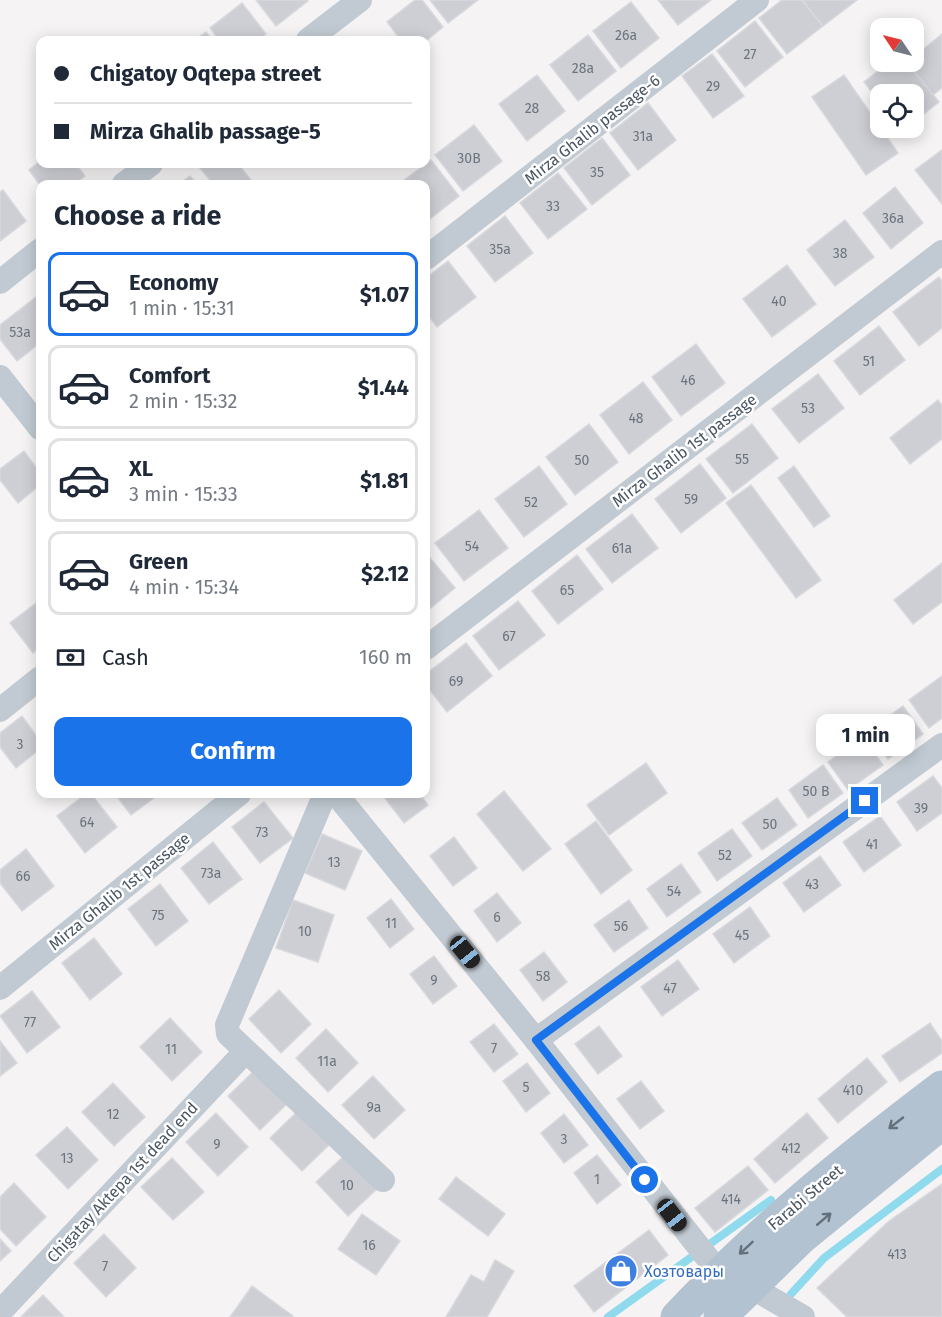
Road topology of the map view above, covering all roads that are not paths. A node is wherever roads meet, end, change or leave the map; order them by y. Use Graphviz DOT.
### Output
graph roads {
  1 [pos="360,0"];
  2 [pos="757,0"];
  3 [pos="313,36"];
  4 [pos="146,168"];
  5 [pos="129,180"];
  6 [pos="942,252"];
  7 [pos="36,253"];
  8 [pos="430,255"];
  9 [pos="0,282"];
  10 [pos="0,377"];
  11 [pos="36,423"];
  12 [pos="430,645"];
  13 [pos="36,681"];
  14 [pos="0,710"];
  15 [pos="942,745"];
  16 [pos="234,798"];
  17 [pos="323,798"];
  18 [pos="339,798"];
  19 [pos="0,988"];
  20 [pos="536,1040"];
  21 [pos="245,1052"];
  22 [pos="942,1088"];
  23 [pos="942,1123"];
  24 [pos="383,1180"];
  25 [pos="722,1270"];
  26 [pos="761,1293"];
  27 [pos="0,1312"];
  28 [pos="677,1317"];
  29 [pos="720,1317"];
  30 [pos="803,1317"];
  1 -- 3 [label="street"];
  2 -- 8 [label="street, Mirza Ghalib passage-6"];
  4 -- 5 [label="street"];
  6 -- 12 [label="street, Mirza Ghalib 1st passage"];
  7 -- 9 [label="street"];
  10 -- 11 [label="street"];
  13 -- 14 [label="street"];
  15 -- 20 [label="street"];
  16 -- 19 [label="street, Mirza Ghalib 1st passage"];
  17 -- 21 [label="street"];
  18 -- 20 [label="street"];
  20 -- 25 [label="street"];
  21 -- 24 [label="street"];
  21 -- 27 [label="street, Chigatay Aktepa 1st dead end"];
  22 -- 25 [label="main road, Farabi Street, one-way"];
  26 -- 23 [label="main road, Farabi Street, one-way"];
  25 -- 26 [label="street"];
  25 -- 28 [label="main road, Farabi Street"];
  26 -- 29 [label="main road, Farabi Street"];
  26 -- 30 [label="street"];
}
